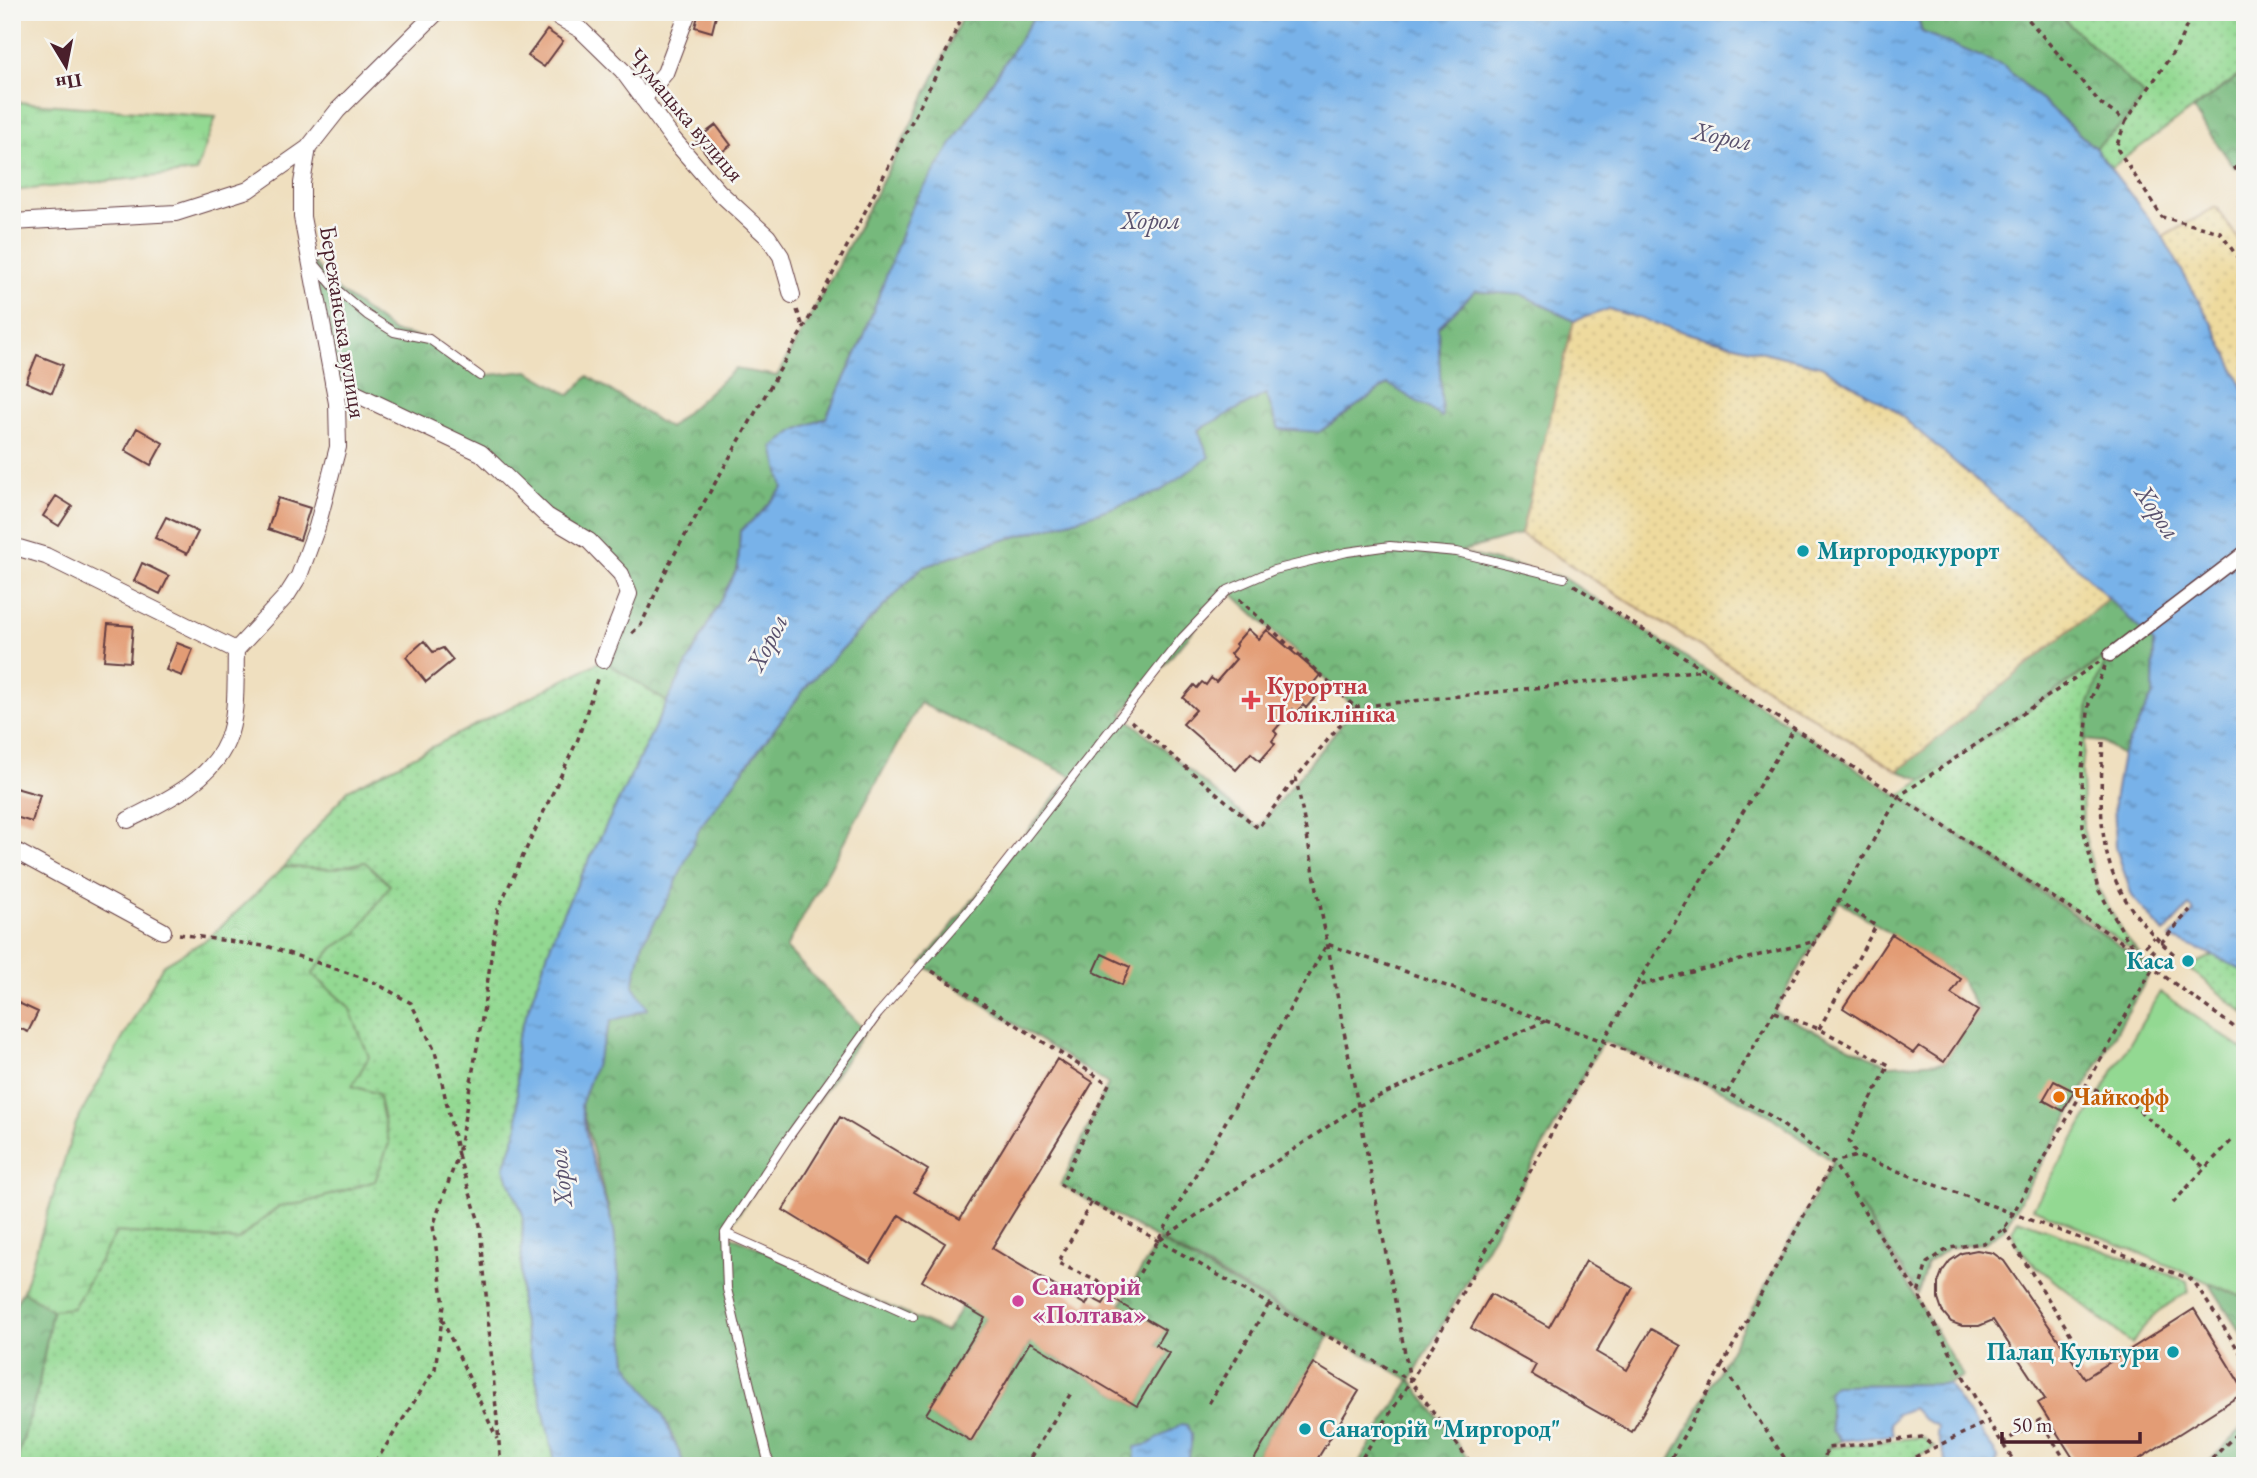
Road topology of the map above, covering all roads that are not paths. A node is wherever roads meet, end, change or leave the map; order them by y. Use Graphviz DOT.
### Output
graph roads {
  1 [pos="437,12"];
  2 [pos="550,12"];
  3 [pos="688,12"];
  4 [pos="643,99"];
  5 [pos="308,148"];
  6 [pos="12,222"];
  7 [pos="312,261"];
  8 [pos="792,295"];
  9 [pos="480,376"];
  10 [pos="333,383"];
  11 [pos="12,546"];
  12 [pos="2245,552"];
  13 [pos="1564,578"];
  14 [pos="236,650"];
  15 [pos="2110,654"];
  16 [pos="603,660"];
  17 [pos="128,820"];
  18 [pos="12,849"];
  19 [pos="163,931"];
  20 [pos="725,1233"];
  21 [pos="913,1317"];
  22 [pos="773,1466"];
  1 -- 5 [label="street, Бережанська вулиця"];
  2 -- 4 [label="street, Чумацька вулиця"];
  3 -- 4 [label="street"];
  4 -- 8 [label="street, Чумацька вулиця"];
  5 -- 6 [label="street"];
  5 -- 7 [label="street, Бережанська вулиця"];
  7 -- 9 [label="lane"];
  7 -- 10 [label="street, Бережанська вулиця"];
  10 -- 14 [label="street, Бережанська вулиця"];
  10 -- 16 [label="street"];
  11 -- 14 [label="street"];
  12 -- 15 [label="street"];
  13 -- 20 [label="lane"];
  14 -- 17 [label="street"];
  18 -- 19 [label="street"];
  20 -- 21 [label="lane"];
  20 -- 22 [label="lane"];
}
